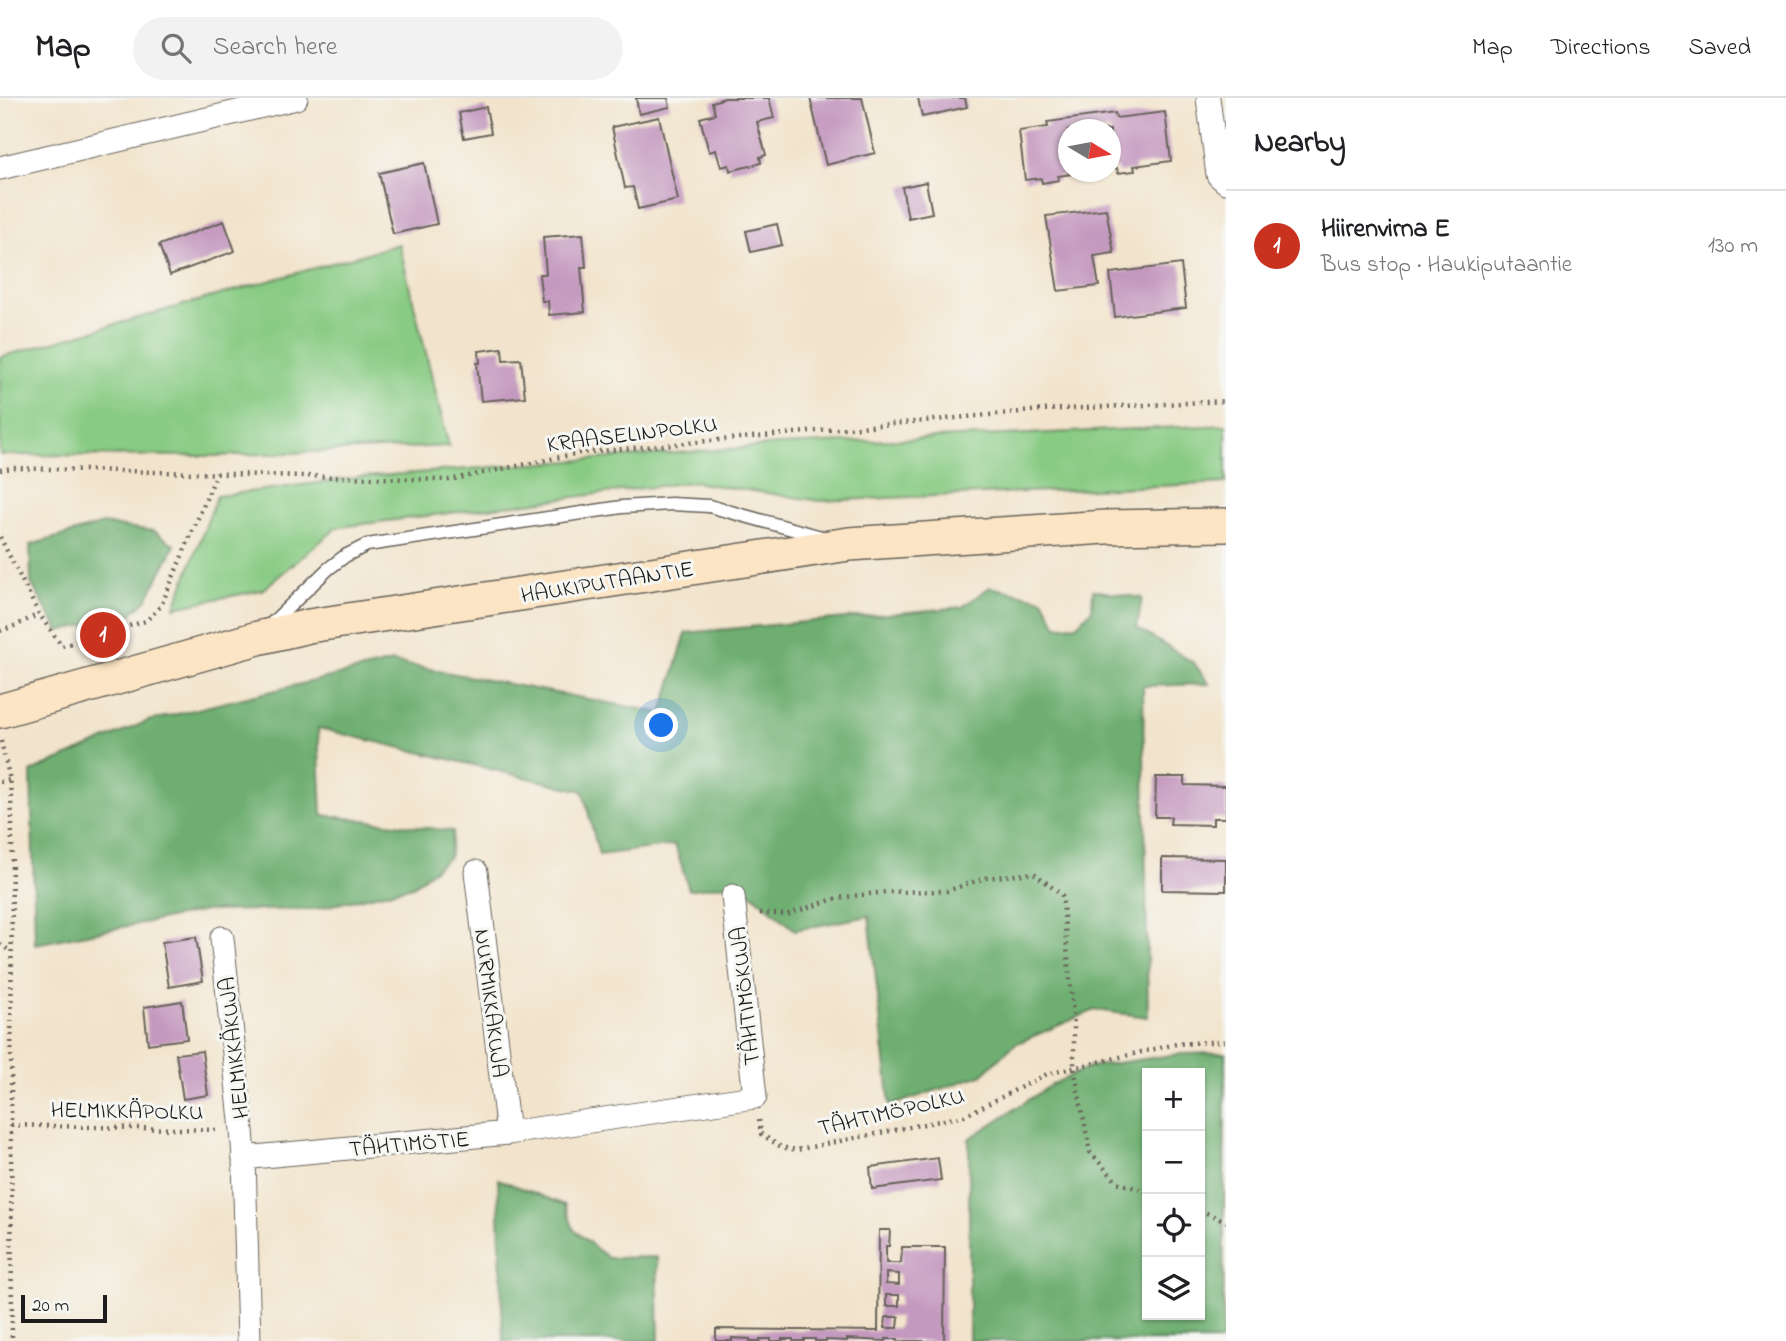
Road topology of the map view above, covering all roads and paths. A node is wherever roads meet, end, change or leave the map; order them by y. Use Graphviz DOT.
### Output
graph roads {
  1 [pos="296,98"];
  2 [pos="1208,98"];
  3 [pos="0,169"];
  4 [pos="1226,182"];
  5 [pos="1226,401"];
  6 [pos="0,470"];
  7 [pos="217,473"];
  8 [pos="1226,525"];
  9 [pos="0,537"];
  10 [pos="849,544"];
  11 [pos="39,614"];
  12 [pos="0,631"];
  13 [pos="258,638"];
  14 [pos="1,726"];
  15 [pos="10,780"];
  16 [pos="0,782"];
  17 [pos="476,872"];
  18 [pos="733,896"];
  19 [pos="222,939"];
  20 [pos="0,944"];
  21 [pos="12,952"];
  22 [pos="1226,1041"];
  23 [pos="1074,1068"];
  24 [pos="755,1097"];
  25 [pos="11,1125"];
  26 [pos="242,1130"];
  27 [pos="508,1133"];
  28 [pos="244,1158"];
  29 [pos="1142,1190"];
  30 [pos="1205,1212"];
  31 [pos="1226,1222"];
  32 [pos="12,1341"];
  33 [pos="249,1341"];
  1 -- 3 [label="street"];
  2 -- 4 [label="street"];
  5 -- 7 [label="path, KRAASELINPOLKU"];
  6 -- 7 [label="path, KRAASELINPOLKU"];
  7 -- 11 [label="path"];
  8 -- 10 [label="main road, HAUKIPUTAANTIE"];
  9 -- 11 [label="path"];
  10 -- 13 [label="main road, HAUKIPUTAANTIE"];
  10 -- 13 [label="lane"];
  11 -- 12 [label="path"];
  13 -- 14 [label="main road, HAUKIPUTAANTIE"];
  14 -- 15 [label="path"];
  15 -- 16 [label="path"];
  15 -- 21 [label="path"];
  17 -- 27 [label="street, NURMIKKAKUJA"];
  18 -- 23 [label="path"];
  18 -- 24 [label="street, TÄHTIMÖKUJA"];
  19 -- 26 [label="street, HELMIKKÄKUJA"];
  20 -- 21 [label="path"];
  21 -- 25 [label="path"];
  22 -- 23 [label="path, TÄHTIMÖPOLKU"];
  23 -- 24 [label="path, TÄHTIMÖPOLKU"];
  23 -- 29 [label="path"];
  24 -- 27 [label="street, TÄHTIMÖTIE"];
  25 -- 26 [label="path, HELMIKKÄPOLKU"];
  25 -- 32 [label="path"];
  26 -- 28 [label="street, HELMIKKÄKUJA"];
  27 -- 28 [label="street, TÄHTIMÖTIE"];
  28 -- 33 [label="street"];
  30 -- 31 [label="path"];
}
